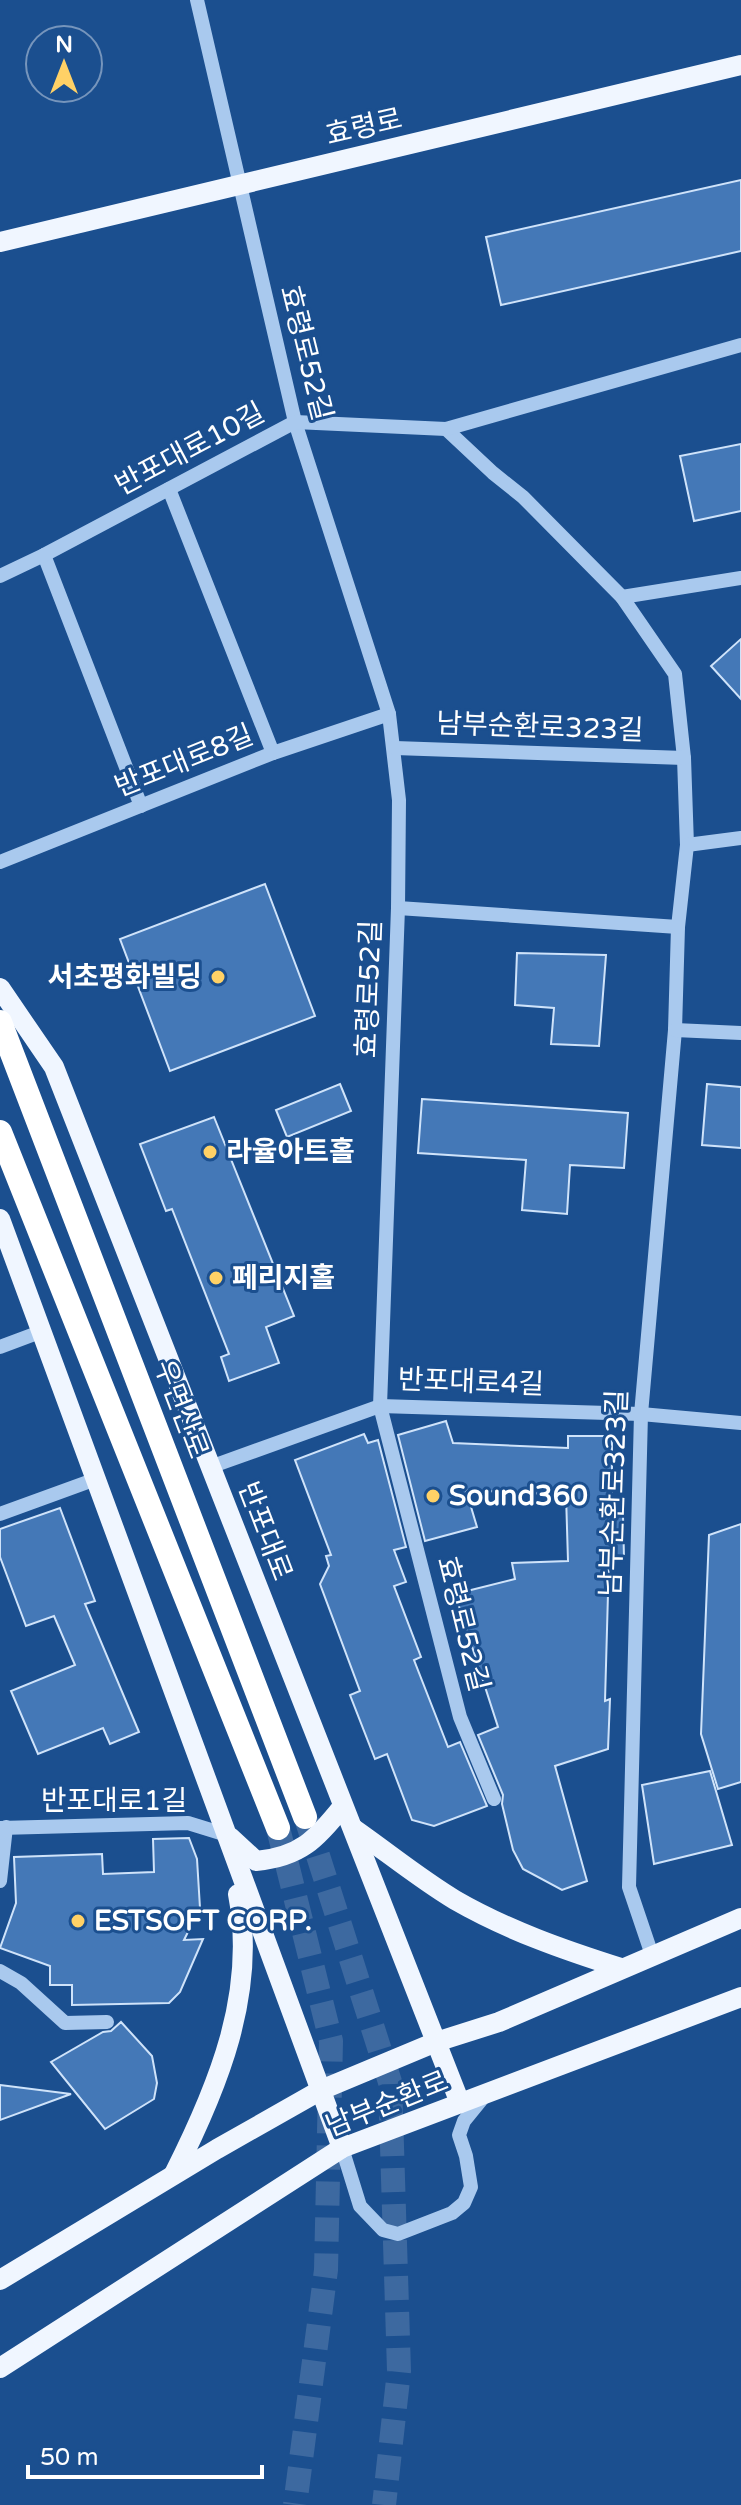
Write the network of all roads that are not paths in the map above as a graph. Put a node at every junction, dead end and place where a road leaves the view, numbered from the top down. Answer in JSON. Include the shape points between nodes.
{"nodes":[{"id":1,"x":197,"y":0,"type":"edge"},
{"id":2,"x":741,"y":65,"type":"edge"},
{"id":3,"x":240,"y":185,"type":"junction"},
{"id":4,"x":0,"y":242,"type":"edge"},
{"id":5,"x":741,"y":345,"type":"edge"},
{"id":6,"x":295,"y":422,"type":"junction"},
{"id":7,"x":446,"y":429,"type":"junction"},
{"id":8,"x":169,"y":489,"type":"junction"},
{"id":9,"x":44,"y":555,"type":"junction"},
{"id":10,"x":0,"y":576,"type":"edge"},
{"id":11,"x":741,"y":578,"type":"edge"},
{"id":12,"x":622,"y":597,"type":"junction"},
{"id":13,"x":389,"y":714,"type":"junction"},
{"id":14,"x":395,"y":748,"type":"junction"},
{"id":15,"x":273,"y":753,"type":"junction"},
{"id":16,"x":684,"y":758,"type":"junction"},
{"id":17,"x":141,"y":806,"type":"junction"},
{"id":18,"x":741,"y":838,"type":"edge"},
{"id":19,"x":687,"y":845,"type":"junction"},
{"id":20,"x":0,"y":862,"type":"edge"},
{"id":21,"x":398,"y":908,"type":"junction"},
{"id":22,"x":678,"y":927,"type":"junction"},
{"id":23,"x":0,"y":988,"type":"edge"},
{"id":24,"x":0,"y":1022,"type":"edge"},
{"id":25,"x":675,"y":1030,"type":"junction"},
{"id":26,"x":741,"y":1033,"type":"edge"},
{"id":27,"x":0,"y":1132,"type":"edge"},
{"id":28,"x":0,"y":1219,"type":"edge"},
{"id":29,"x":40,"y":1332,"type":"junction"},
{"id":30,"x":0,"y":1347,"type":"edge"},
{"id":31,"x":380,"y":1406,"type":"junction"},
{"id":32,"x":641,"y":1414,"type":"junction"},
{"id":33,"x":741,"y":1423,"type":"edge"},
{"id":34,"x":210,"y":1467,"type":"junction"},
{"id":35,"x":96,"y":1479,"type":"junction"},
{"id":36,"x":0,"y":1514,"type":"edge"},
{"id":37,"x":494,"y":1799,"type":"dead end"},
{"id":38,"x":343,"y":1806,"type":"junction"},
{"id":39,"x":305,"y":1817,"type":"tunnel mouth"},
{"id":40,"x":3,"y":1828,"type":"edge"},
{"id":41,"x":278,"y":1828,"type":"tunnel mouth"},
{"id":42,"x":353,"y":1828,"type":"junction"},
{"id":43,"x":227,"y":1835,"type":"junction"},
{"id":44,"x":0,"y":1881,"type":"edge"},
{"id":45,"x":741,"y":1918,"type":"edge"},
{"id":46,"x":652,"y":1955,"type":"junction"},
{"id":47,"x":621,"y":1968,"type":"junction"},
{"id":48,"x":0,"y":1971,"type":"edge"},
{"id":49,"x":741,"y":1997,"type":"edge"},
{"id":50,"x":107,"y":2022,"type":"dead end"},
{"id":51,"x":436,"y":2042,"type":"junction"},
{"id":52,"x":321,"y":2090,"type":"junction"},
{"id":53,"x":487,"y":2093,"type":"junction"},
{"id":54,"x":460,"y":2103,"type":"junction"},
{"id":55,"x":342,"y":2148,"type":"junction"},
{"id":56,"x":174,"y":2174,"type":"junction"},
{"id":57,"x":0,"y":2280,"type":"edge"},
{"id":58,"x":0,"y":2368,"type":"edge"}],
"edges":[{"from":1,"to":3,"type":"street","name":"효령로52길"},
{"from":2,"to":3,"type":"main road","name":"효령로"},
{"from":3,"to":4,"type":"main road","name":"효령로"},
{"from":3,"to":6,"type":"street","name":"효령로52길"},
{"from":5,"to":7,"type":"street","name":"반포대로10길"},
{"from":6,"to":7,"type":"street","name":"반포대로10길"},
{"from":6,"to":8,"type":"street","name":"반포대로10길"},
{"from":6,"to":13,"type":"street","name":"효령로52길"},
{"from":7,"to":12,"type":"street","name":"남부순환로323길"},
{"from":8,"to":9,"type":"street","name":"반포대로10길"},
{"from":8,"to":15,"type":"street"},
{"from":9,"to":10,"type":"street","name":"반포대로10길"},
{"from":9,"to":17,"type":"street"},
{"from":11,"to":12,"type":"street"},
{"from":12,"to":16,"type":"street","name":"남부순환로323길","via":[[675,674]]},
{"from":13,"to":14,"type":"street","name":"효령로52길"},
{"from":13,"to":15,"type":"street","name":"반포대로8길"},
{"from":14,"to":16,"type":"street","name":"남부순환로323길"},
{"from":14,"to":21,"type":"street","name":"효령로52길"},
{"from":15,"to":17,"type":"street","name":"반포대로8길"},
{"from":16,"to":19,"type":"street","name":"남부순환로323길"},
{"from":17,"to":20,"type":"street","name":"반포대로8길"},
{"from":18,"to":19,"type":"street"},
{"from":19,"to":22,"type":"street","name":"남부순환로323길"},
{"from":21,"to":22,"type":"street"},
{"from":21,"to":31,"type":"street","name":"효령로52길"},
{"from":22,"to":25,"type":"street","name":"남부순환로323길"},
{"from":23,"to":34,"type":"main road","name":"반포대로","via":[[54,1067]]},
{"from":24,"to":39,"type":"highway","name":"우면산로"},
{"from":25,"to":26,"type":"street"},
{"from":25,"to":32,"type":"street","name":"남부순환로323길"},
{"from":27,"to":41,"type":"highway"},
{"from":28,"to":29,"type":"main road"},
{"from":29,"to":30,"type":"street"},
{"from":29,"to":35,"type":"main road"},
{"from":31,"to":32,"type":"street","name":"반포대로4길"},
{"from":31,"to":34,"type":"street","name":"반포대로4길"},
{"from":31,"to":37,"type":"street","name":"효령로52길","via":[[460,1717]]},
{"from":32,"to":33,"type":"street","name":"반포대로4길"},
{"from":32,"to":46,"type":"street","name":"남부순환로323길","via":[[629,1887]]},
{"from":34,"to":38,"type":"main road","name":"반포대로"},
{"from":35,"to":36,"type":"street"},
{"from":35,"to":43,"type":"main road"},
{"from":38,"to":42,"type":"main road","name":"반포대로"},
{"from":38,"to":43,"type":"main road","via":[[310,1844],[278,1857],[256,1861]]},
{"from":40,"to":43,"type":"street","name":"반포대로1길","via":[[188,1823]]},
{"from":40,"to":44,"type":"street"},
{"from":42,"to":47,"type":"main road","via":[[454,1899],[514,1930]]},
{"from":42,"to":51,"type":"main road","name":"반포대로"},
{"from":43,"to":52,"type":"main road"},
{"from":43,"to":56,"type":"main road","via":[[244,1926],[241,1989],[228,2051],[205,2114]]},
{"from":45,"to":46,"type":"main road","name":"남부순환로"},
{"from":46,"to":47,"type":"main road","name":"남부순환로"},
{"from":47,"to":51,"type":"main road","name":"남부순환로","via":[[499,2022]]},
{"from":48,"to":50,"type":"street","via":[[65,2023]]},
{"from":49,"to":53,"type":"main road","name":"남부순환로"},
{"from":51,"to":52,"type":"main road","name":"남부순환로"},
{"from":51,"to":54,"type":"main road","name":"반포대로"},
{"from":52,"to":55,"type":"main road"},
{"from":52,"to":56,"type":"main road","name":"남부순환로"},
{"from":53,"to":54,"type":"main road","name":"남부순환로"},
{"from":53,"to":55,"type":"street","via":[[459,2135],[471,2187],[464,2203],[398,2234],[383,2230],[360,2206]]},
{"from":54,"to":55,"type":"main road","name":"남부순환로"},
{"from":55,"to":58,"type":"main road","name":"남부순환로"},
{"from":56,"to":57,"type":"main road","name":"남부순환로"}]}
